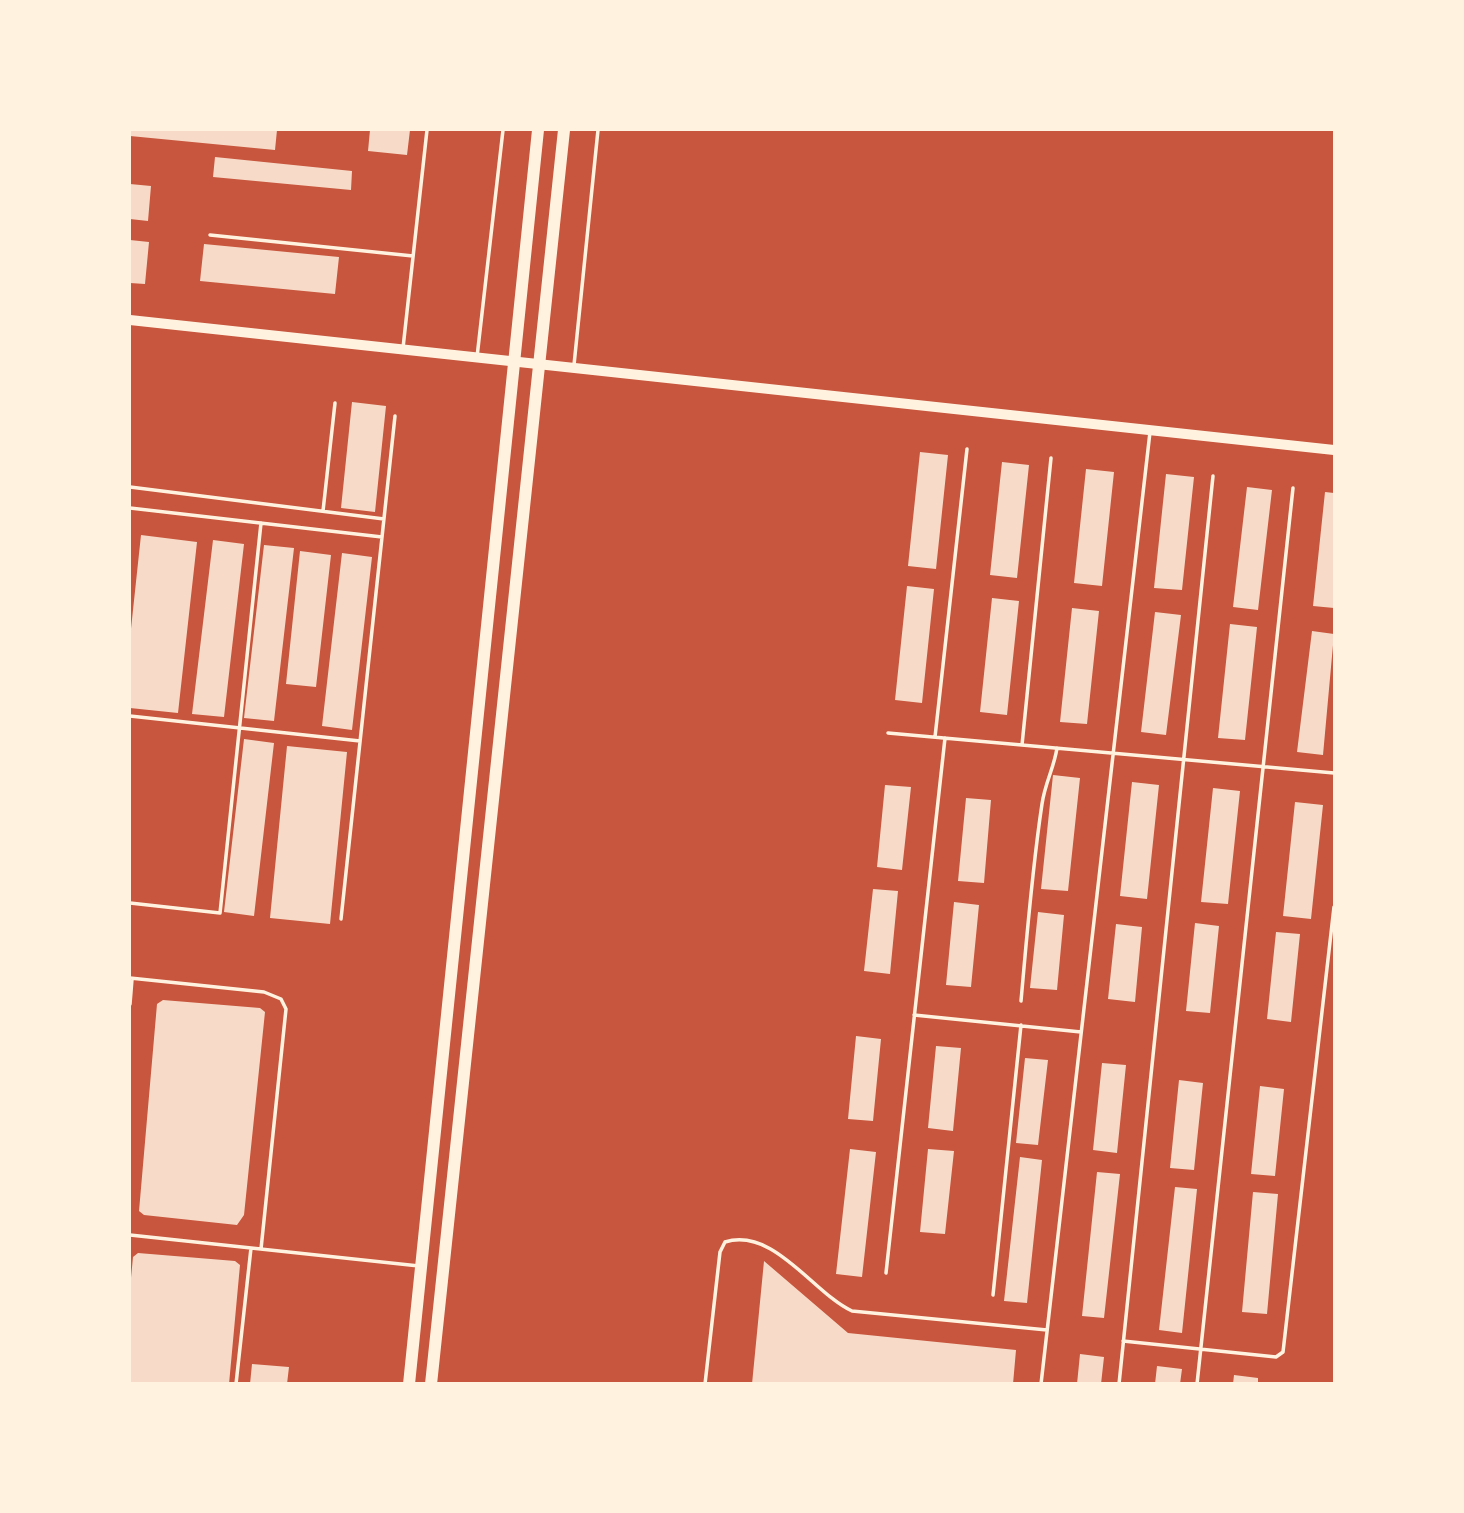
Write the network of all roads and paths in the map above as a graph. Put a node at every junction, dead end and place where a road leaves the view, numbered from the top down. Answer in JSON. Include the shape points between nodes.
{"nodes":[{"id":1,"x":427,"y":130,"type":"edge"},
{"id":2,"x":503,"y":130,"type":"edge"},
{"id":3,"x":538,"y":130,"type":"edge"},
{"id":4,"x":564,"y":130,"type":"edge"},
{"id":5,"x":598,"y":130,"type":"edge"},
{"id":6,"x":210,"y":235,"type":"dead end"},
{"id":7,"x":413,"y":256,"type":"junction"},
{"id":8,"x":130,"y":320,"type":"edge"},
{"id":9,"x":402,"y":350,"type":"junction"},
{"id":10,"x":477,"y":358,"type":"junction"},
{"id":11,"x":514,"y":362,"type":"junction"},
{"id":12,"x":542,"y":364,"type":"junction"},
{"id":13,"x":574,"y":368,"type":"junction"},
{"id":14,"x":335,"y":403,"type":"dead end"},
{"id":15,"x":395,"y":416,"type":"dead end"},
{"id":16,"x":1150,"y":430,"type":"junction"},
{"id":17,"x":967,"y":449,"type":"dead end"},
{"id":18,"x":1335,"y":450,"type":"edge"},
{"id":19,"x":1051,"y":458,"type":"dead end"},
{"id":20,"x":1213,"y":476,"type":"dead end"},
{"id":21,"x":130,"y":488,"type":"edge"},
{"id":22,"x":1293,"y":488,"type":"dead end"},
{"id":23,"x":130,"y":508,"type":"edge"},
{"id":24,"x":323,"y":511,"type":"junction"},
{"id":25,"x":384,"y":519,"type":"junction"},
{"id":26,"x":261,"y":523,"type":"junction"},
{"id":27,"x":382,"y":537,"type":"junction"},
{"id":28,"x":130,"y":716,"type":"edge"},
{"id":29,"x":239,"y":728,"type":"junction"},
{"id":30,"x":888,"y":733,"type":"dead end"},
{"id":31,"x":935,"y":737,"type":"junction"},
{"id":32,"x":945,"y":738,"type":"junction"},
{"id":33,"x":360,"y":741,"type":"junction"},
{"id":34,"x":1022,"y":745,"type":"junction"},
{"id":35,"x":1056,"y":748,"type":"junction"},
{"id":36,"x":1113,"y":753,"type":"junction"},
{"id":37,"x":1184,"y":759,"type":"junction"},
{"id":38,"x":1263,"y":766,"type":"junction"},
{"id":39,"x":1335,"y":773,"type":"edge"},
{"id":40,"x":130,"y":903,"type":"edge"},
{"id":41,"x":1335,"y":907,"type":"edge"},
{"id":42,"x":341,"y":919,"type":"dead end"},
{"id":43,"x":131,"y":978,"type":"edge"},
{"id":44,"x":1021,"y":1002,"type":"dead end"},
{"id":45,"x":130,"y":1004,"type":"edge"},
{"id":46,"x":914,"y":1015,"type":"junction"},
{"id":47,"x":1021,"y":1025,"type":"junction"},
{"id":48,"x":1081,"y":1032,"type":"junction"},
{"id":49,"x":130,"y":1235,"type":"edge"},
{"id":50,"x":251,"y":1248,"type":"junction"},
{"id":51,"x":261,"y":1249,"type":"junction"},
{"id":52,"x":421,"y":1266,"type":"junction"},
{"id":53,"x":886,"y":1273,"type":"dead end"},
{"id":54,"x":993,"y":1294,"type":"dead end"},
{"id":55,"x":1047,"y":1330,"type":"junction"},
{"id":56,"x":1123,"y":1341,"type":"junction"},
{"id":57,"x":1201,"y":1349,"type":"junction"},
{"id":58,"x":236,"y":1384,"type":"edge"},
{"id":59,"x":409,"y":1384,"type":"edge"},
{"id":60,"x":431,"y":1384,"type":"edge"},
{"id":61,"x":705,"y":1384,"type":"edge"},
{"id":62,"x":1041,"y":1384,"type":"edge"},
{"id":63,"x":1119,"y":1384,"type":"edge"},
{"id":64,"x":1198,"y":1384,"type":"edge"}],
"edges":[{"from":1,"to":7,"type":"lane"},
{"from":2,"to":10,"type":"lane"},
{"from":3,"to":11,"type":"main road"},
{"from":4,"to":12,"type":"main road"},
{"from":5,"to":13,"type":"lane"},
{"from":6,"to":7,"type":"lane"},
{"from":7,"to":9,"type":"lane"},
{"from":8,"to":9,"type":"street"},
{"from":9,"to":10,"type":"street"},
{"from":10,"to":11,"type":"street"},
{"from":11,"to":12,"type":"street"},
{"from":11,"to":52,"type":"main road"},
{"from":12,"to":13,"type":"street"},
{"from":12,"to":60,"type":"main road"},
{"from":13,"to":16,"type":"street"},
{"from":14,"to":24,"type":"lane"},
{"from":15,"to":25,"type":"lane"},
{"from":16,"to":18,"type":"street"},
{"from":16,"to":36,"type":"lane"},
{"from":17,"to":31,"type":"lane"},
{"from":19,"to":34,"type":"lane"},
{"from":20,"to":37,"type":"lane"},
{"from":21,"to":24,"type":"lane"},
{"from":22,"to":38,"type":"lane"},
{"from":23,"to":26,"type":"lane"},
{"from":24,"to":25,"type":"lane"},
{"from":25,"to":27,"type":"lane"},
{"from":26,"to":27,"type":"lane"},
{"from":26,"to":29,"type":"lane"},
{"from":27,"to":33,"type":"lane"},
{"from":28,"to":29,"type":"lane"},
{"from":29,"to":33,"type":"lane"},
{"from":29,"to":40,"type":"lane","via":[[220,913]]},
{"from":30,"to":31,"type":"lane"},
{"from":31,"to":32,"type":"lane"},
{"from":32,"to":34,"type":"lane"},
{"from":32,"to":46,"type":"lane"},
{"from":33,"to":42,"type":"lane"},
{"from":34,"to":35,"type":"lane"},
{"from":35,"to":36,"type":"lane"},
{"from":35,"to":44,"type":"lane","via":[[1054,769],[1045,782],[1034,857]]},
{"from":36,"to":37,"type":"lane"},
{"from":36,"to":48,"type":"lane"},
{"from":37,"to":38,"type":"lane"},
{"from":37,"to":56,"type":"lane"},
{"from":38,"to":39,"type":"lane"},
{"from":38,"to":57,"type":"lane"},
{"from":41,"to":57,"type":"lane","via":[[1283,1352],[1276,1357]]},
{"from":43,"to":45,"type":"lane"},
{"from":43,"to":51,"type":"lane","via":[[264,992],[281,999],[286,1009]]},
{"from":46,"to":47,"type":"lane"},
{"from":46,"to":53,"type":"lane"},
{"from":47,"to":48,"type":"lane"},
{"from":47,"to":54,"type":"lane"},
{"from":48,"to":55,"type":"lane"},
{"from":49,"to":50,"type":"lane"},
{"from":50,"to":51,"type":"lane"},
{"from":50,"to":58,"type":"lane"},
{"from":51,"to":52,"type":"lane"},
{"from":52,"to":59,"type":"main road"},
{"from":55,"to":61,"type":"lane","via":[[852,1311],[792,1262],[737,1238],[725,1242],[720,1252]]},
{"from":55,"to":62,"type":"lane"},
{"from":56,"to":57,"type":"lane"},
{"from":56,"to":63,"type":"lane"},
{"from":57,"to":64,"type":"lane"}]}
